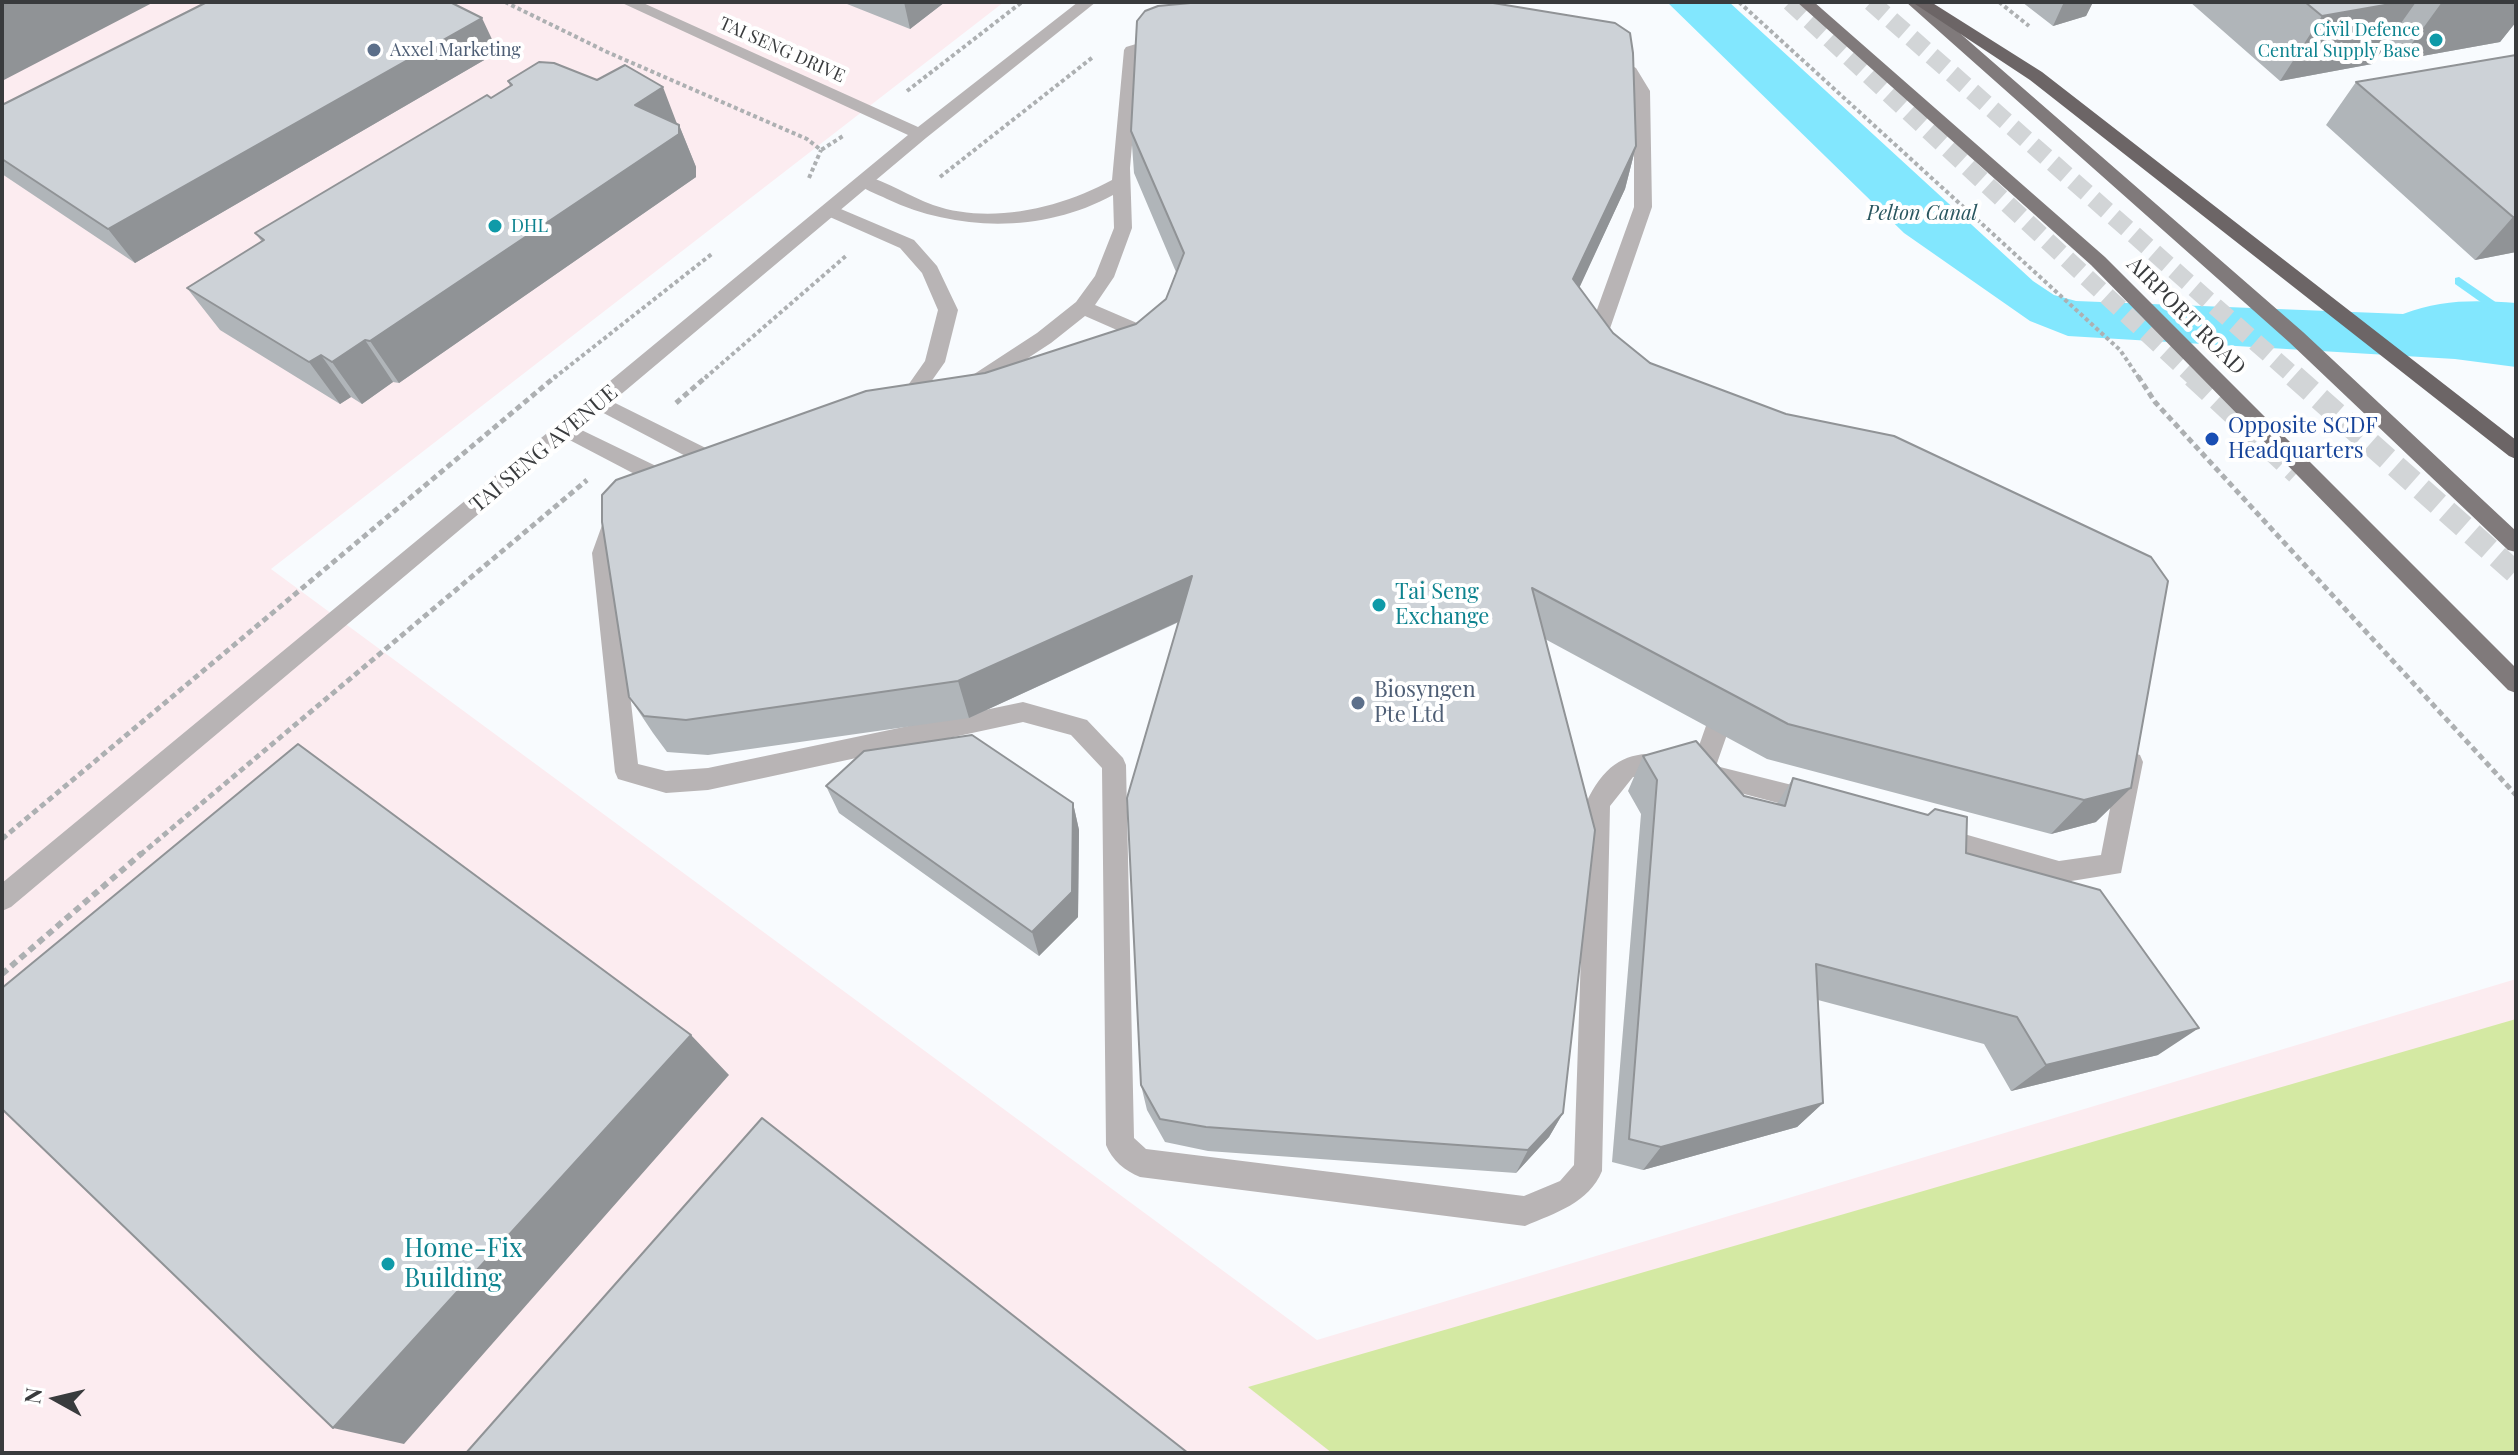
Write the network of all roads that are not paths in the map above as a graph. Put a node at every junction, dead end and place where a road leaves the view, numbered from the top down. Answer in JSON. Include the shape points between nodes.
{"nodes":[{"id":1,"x":628,"y":2,"type":"edge"},
{"id":2,"x":1088,"y":2,"type":"edge"},
{"id":3,"x":1805,"y":2,"type":"edge"},
{"id":4,"x":1914,"y":2,"type":"edge"},
{"id":5,"x":1920,"y":2,"type":"edge"},
{"id":6,"x":1189,"y":38,"type":"edge"},
{"id":7,"x":1581,"y":53,"type":"edge"},
{"id":8,"x":920,"y":134,"type":"junction"},
{"id":9,"x":1126,"y":174,"type":"junction"},
{"id":10,"x":864,"y":181,"type":"junction"},
{"id":11,"x":829,"y":210,"type":"junction"},
{"id":12,"x":1083,"y":307,"type":"junction"},
{"id":13,"x":1180,"y":349,"type":"edge"},
{"id":14,"x":1579,"y":366,"type":"edge"},
{"id":15,"x":952,"y":396,"type":"edge"},
{"id":16,"x":599,"y":402,"type":"junction"},
{"id":17,"x":924,"y":406,"type":"edge"},
{"id":18,"x":567,"y":430,"type":"junction"},
{"id":19,"x":2516,"y":451,"type":"edge"},
{"id":20,"x":693,"y":484,"type":"junction"},
{"id":21,"x":657,"y":497,"type":"edge"},
{"id":22,"x":633,"y":505,"type":"edge"},
{"id":23,"x":2516,"y":544,"type":"edge"},
{"id":24,"x":1734,"y":683,"type":"edge"},
{"id":25,"x":2516,"y":683,"type":"edge"},
{"id":26,"x":2134,"y":745,"type":"edge"},
{"id":27,"x":1702,"y":772,"type":"junction"},
{"id":28,"x":1831,"y":807,"type":"edge"},
{"id":29,"x":1115,"y":822,"type":"junction"},
{"id":30,"x":1146,"y":826,"type":"edge"},
{"id":31,"x":1907,"y":829,"type":"edge"},
{"id":32,"x":1565,"y":874,"type":"edge"},
{"id":33,"x":1596,"y":878,"type":"junction"},
{"id":34,"x":2,"y":899,"type":"edge"}],
"edges":[{"from":1,"to":8,"type":"street","name":"TAI SENG DRIVE"},
{"from":2,"to":8,"type":"street","name":"TAI SENG AVENUE"},
{"from":3,"to":25,"type":"main road","name":"AIRPORT ROAD","via":[[2098,261]]},
{"from":4,"to":23,"type":"main road","via":[[2296,337]]},
{"from":5,"to":19,"type":"highway","via":[[2036,76]]},
{"from":6,"to":9,"type":"street","via":[[1132,50]]},
{"from":7,"to":14,"type":"street","via":[[1612,58],[1642,91],[1635,195],[1643,207],[1596,340],[1597,355],[1607,369]]},
{"from":8,"to":10,"type":"street","name":"TAI SENG AVENUE"},
{"from":9,"to":10,"type":"street","via":[[1076,205],[997,217],[943,214]]},
{"from":9,"to":12,"type":"street","via":[[1123,228],[1104,277]]},
{"from":10,"to":11,"type":"street","name":"TAI SENG AVENUE"},
{"from":11,"to":16,"type":"street","name":"TAI SENG AVENUE"},
{"from":11,"to":17,"type":"street","via":[[907,244],[930,270],[948,310],[935,362],[888,419]]},
{"from":12,"to":13,"type":"street"},
{"from":12,"to":15,"type":"street"},
{"from":16,"to":18,"type":"street","name":"TAI SENG AVENUE"},
{"from":16,"to":20,"type":"street","via":[[739,468]]},
{"from":18,"to":20,"type":"street"},
{"from":18,"to":34,"type":"street","name":"TAI SENG AVENUE"},
{"from":20,"to":21,"type":"street"},
{"from":22,"to":29,"type":"street","via":[[613,523],[603,553],[627,772],[666,782],[708,779],[1021,705],[1079,727],[1114,765]]},
{"from":24,"to":27,"type":"street"},
{"from":26,"to":31,"type":"street","via":[[2112,865],[2059,872]]},
{"from":27,"to":28,"type":"street"},
{"from":27,"to":33,"type":"street","via":[[1669,764],[1626,767],[1598,803]]},
{"from":29,"to":30,"type":"street"},
{"from":29,"to":33,"type":"street","via":[[1120,1145],[1140,1163],[1525,1211],[1570,1191],[1588,1171]]},
{"from":32,"to":33,"type":"street"}]}
